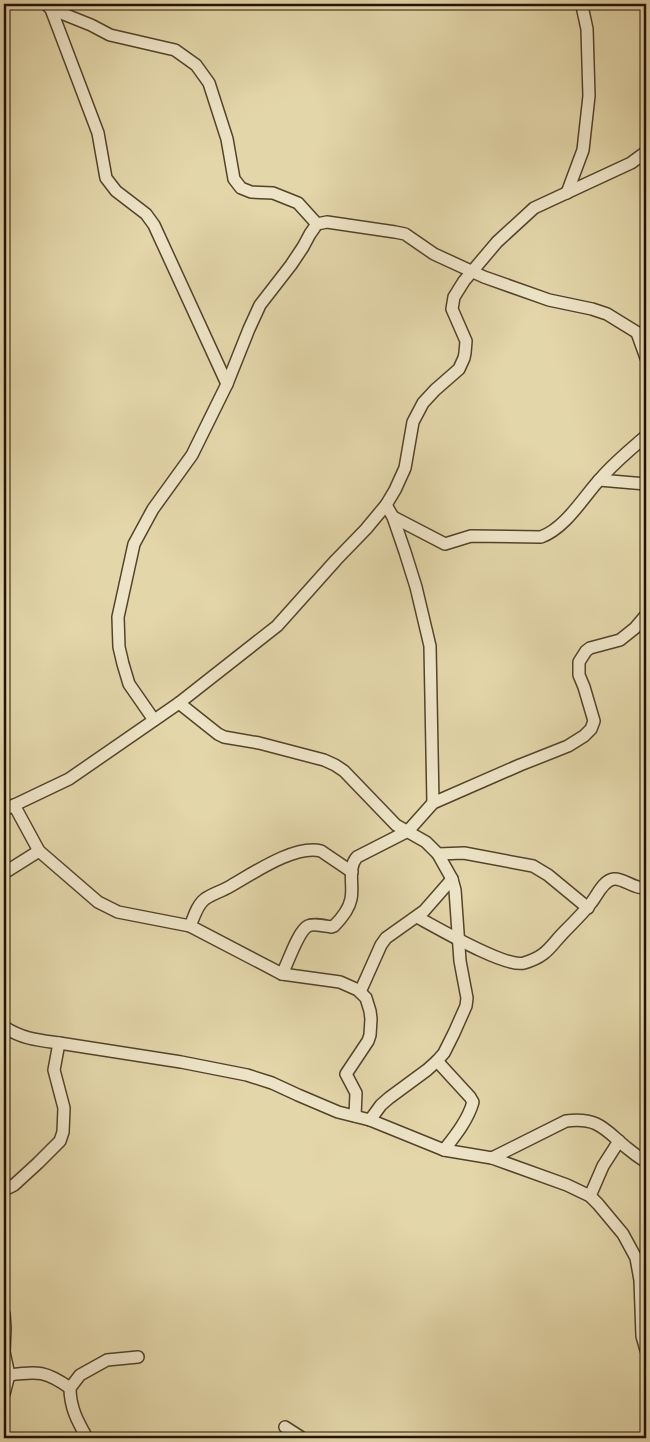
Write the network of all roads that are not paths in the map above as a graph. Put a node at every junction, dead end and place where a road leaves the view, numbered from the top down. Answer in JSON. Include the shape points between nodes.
{"nodes":[{"id":1,"x":580,"y":4,"type":"edge"},
{"id":2,"x":49,"y":6,"type":"edge"},
{"id":3,"x":646,"y":152,"type":"edge"},
{"id":4,"x":567,"y":193,"type":"junction"},
{"id":5,"x":318,"y":224,"type":"junction"},
{"id":6,"x":473,"y":271,"type":"junction"},
{"id":7,"x":642,"y":336,"type":"edge"},
{"id":8,"x":646,"y":358,"type":"edge"},
{"id":9,"x":227,"y":384,"type":"junction"},
{"id":10,"x":646,"y":436,"type":"edge"},
{"id":11,"x":599,"y":480,"type":"junction"},
{"id":12,"x":646,"y":484,"type":"edge"},
{"id":13,"x":386,"y":505,"type":"junction"},
{"id":14,"x":393,"y":517,"type":"junction"},
{"id":15,"x":646,"y":615,"type":"edge"},
{"id":16,"x":179,"y":703,"type":"junction"},
{"id":17,"x":154,"y":720,"type":"junction"},
{"id":18,"x":433,"y":803,"type":"junction"},
{"id":19,"x":9,"y":808,"type":"edge"},
{"id":20,"x":408,"y":831,"type":"junction"},
{"id":21,"x":39,"y":851,"type":"junction"},
{"id":22,"x":438,"y":854,"type":"junction"},
{"id":23,"x":352,"y":872,"type":"junction"},
{"id":24,"x":4,"y":873,"type":"edge"},
{"id":25,"x":452,"y":879,"type":"junction"},
{"id":26,"x":646,"y":888,"type":"edge"},
{"id":27,"x":588,"y":908,"type":"junction"},
{"id":28,"x":417,"y":917,"type":"junction"},
{"id":29,"x":190,"y":926,"type":"junction"},
{"id":30,"x":458,"y":939,"type":"junction"},
{"id":31,"x":282,"y":974,"type":"junction"},
{"id":32,"x":360,"y":992,"type":"junction"},
{"id":33,"x":4,"y":1027,"type":"edge"},
{"id":34,"x":59,"y":1043,"type":"junction"},
{"id":35,"x":437,"y":1061,"type":"junction"},
{"id":36,"x":355,"y":1116,"type":"junction"},
{"id":37,"x":370,"y":1120,"type":"junction"},
{"id":38,"x":619,"y":1141,"type":"junction"},
{"id":39,"x":444,"y":1150,"type":"junction"},
{"id":40,"x":492,"y":1158,"type":"junction"},
{"id":41,"x":646,"y":1162,"type":"edge"},
{"id":42,"x":4,"y":1190,"type":"edge"},
{"id":43,"x":590,"y":1196,"type":"junction"},
{"id":44,"x":4,"y":1314,"type":"edge"},
{"id":45,"x":646,"y":1350,"type":"edge"},
{"id":46,"x":138,"y":1357,"type":"dead end"},
{"id":47,"x":9,"y":1375,"type":"junction"},
{"id":48,"x":70,"y":1388,"type":"junction"},
{"id":49,"x":4,"y":1394,"type":"edge"},
{"id":50,"x":284,"y":1427,"type":"dead end"},
{"id":51,"x":87,"y":1438,"type":"edge"},
{"id":52,"x":302,"y":1438,"type":"edge"}],
"edges":[{"from":1,"to":4,"type":"street","via":[[587,29],[589,96],[583,150]]},
{"from":2,"to":5,"type":"street","via":[[110,35],[175,50],[196,65],[209,83],[228,138],[234,179],[241,188],[251,192],[273,193],[298,203]]},
{"from":2,"to":9,"type":"street","via":[[98,132],[106,178],[154,225]]},
{"from":3,"to":4,"type":"street","via":[[631,163]]},
{"from":4,"to":6,"type":"street","via":[[534,208],[497,242]]},
{"from":5,"to":6,"type":"street","via":[[327,222],[405,234],[434,254]]},
{"from":5,"to":9,"type":"street","via":[[260,305]]},
{"from":6,"to":7,"type":"street","via":[[549,300],[607,314]]},
{"from":6,"to":13,"type":"street","via":[[454,297],[452,309],[466,341],[466,353],[459,369],[434,390],[413,422],[404,468]]},
{"from":7,"to":8,"type":"street"},
{"from":9,"to":17,"type":"street","via":[[192,455],[134,544],[122,597],[118,617],[123,664],[130,684]]},
{"from":10,"to":11,"type":"street"},
{"from":11,"to":12,"type":"street"},
{"from":11,"to":14,"type":"street","via":[[564,521],[541,537],[471,536],[445,544]]},
{"from":13,"to":14,"type":"street"},
{"from":13,"to":16,"type":"street","via":[[277,626]]},
{"from":14,"to":18,"type":"street","via":[[416,587],[430,646]]},
{"from":15,"to":18,"type":"street","via":[[620,640],[590,648],[579,662],[579,675],[594,721],[584,736],[568,746]]},
{"from":16,"to":17,"type":"street"},
{"from":16,"to":20,"type":"street","via":[[224,737],[259,743],[334,765],[344,771],[396,825]]},
{"from":17,"to":19,"type":"street","via":[[69,779]]},
{"from":18,"to":20,"type":"street"},
{"from":19,"to":21,"type":"street"},
{"from":20,"to":22,"type":"street"},
{"from":20,"to":23,"type":"street","via":[[361,854],[354,860]]},
{"from":21,"to":24,"type":"street"},
{"from":21,"to":29,"type":"street","via":[[98,902],[118,912]]},
{"from":22,"to":25,"type":"street"},
{"from":22,"to":27,"type":"street","via":[[464,853],[533,866]]},
{"from":23,"to":29,"type":"street","via":[[322,850],[301,851],[270,863],[206,898],[199,905]]},
{"from":23,"to":31,"type":"street","via":[[351,900],[342,916],[331,927],[311,925],[301,932]]},
{"from":25,"to":28,"type":"street"},
{"from":25,"to":30,"type":"street"},
{"from":26,"to":27,"type":"street","via":[[637,888],[619,879],[611,880],[605,883]]},
{"from":27,"to":30,"type":"street","via":[[547,952],[523,963],[504,960]]},
{"from":28,"to":30,"type":"street"},
{"from":28,"to":32,"type":"street","via":[[386,938]]},
{"from":29,"to":31,"type":"street"},
{"from":30,"to":35,"type":"street","via":[[466,1006]]},
{"from":31,"to":32,"type":"street","via":[[340,982]]},
{"from":32,"to":36,"type":"street","via":[[366,998],[371,1018],[368,1041],[346,1074],[356,1093]]},
{"from":33,"to":34,"type":"street","via":[[16,1035]]},
{"from":34,"to":36,"type":"street","via":[[247,1075]]},
{"from":34,"to":42,"type":"street","via":[[54,1070],[64,1108],[60,1141],[14,1185]]},
{"from":35,"to":37,"type":"street","via":[[381,1105]]},
{"from":35,"to":39,"type":"street","via":[[473,1102],[471,1111]]},
{"from":36,"to":37,"type":"street"},
{"from":37,"to":39,"type":"street"},
{"from":38,"to":40,"type":"street","via":[[597,1124],[566,1121]]},
{"from":38,"to":41,"type":"street"},
{"from":38,"to":43,"type":"street"},
{"from":39,"to":40,"type":"street"},
{"from":40,"to":43,"type":"street"},
{"from":43,"to":45,"type":"street","via":[[623,1234],[636,1258]]},
{"from":44,"to":47,"type":"street","via":[[4,1352]]},
{"from":46,"to":48,"type":"street","via":[[107,1360],[80,1375]]},
{"from":47,"to":48,"type":"street","via":[[27,1372],[46,1374]]},
{"from":47,"to":49,"type":"street"},
{"from":48,"to":51,"type":"street","via":[[73,1412]]},
{"from":50,"to":52,"type":"street"}]}
